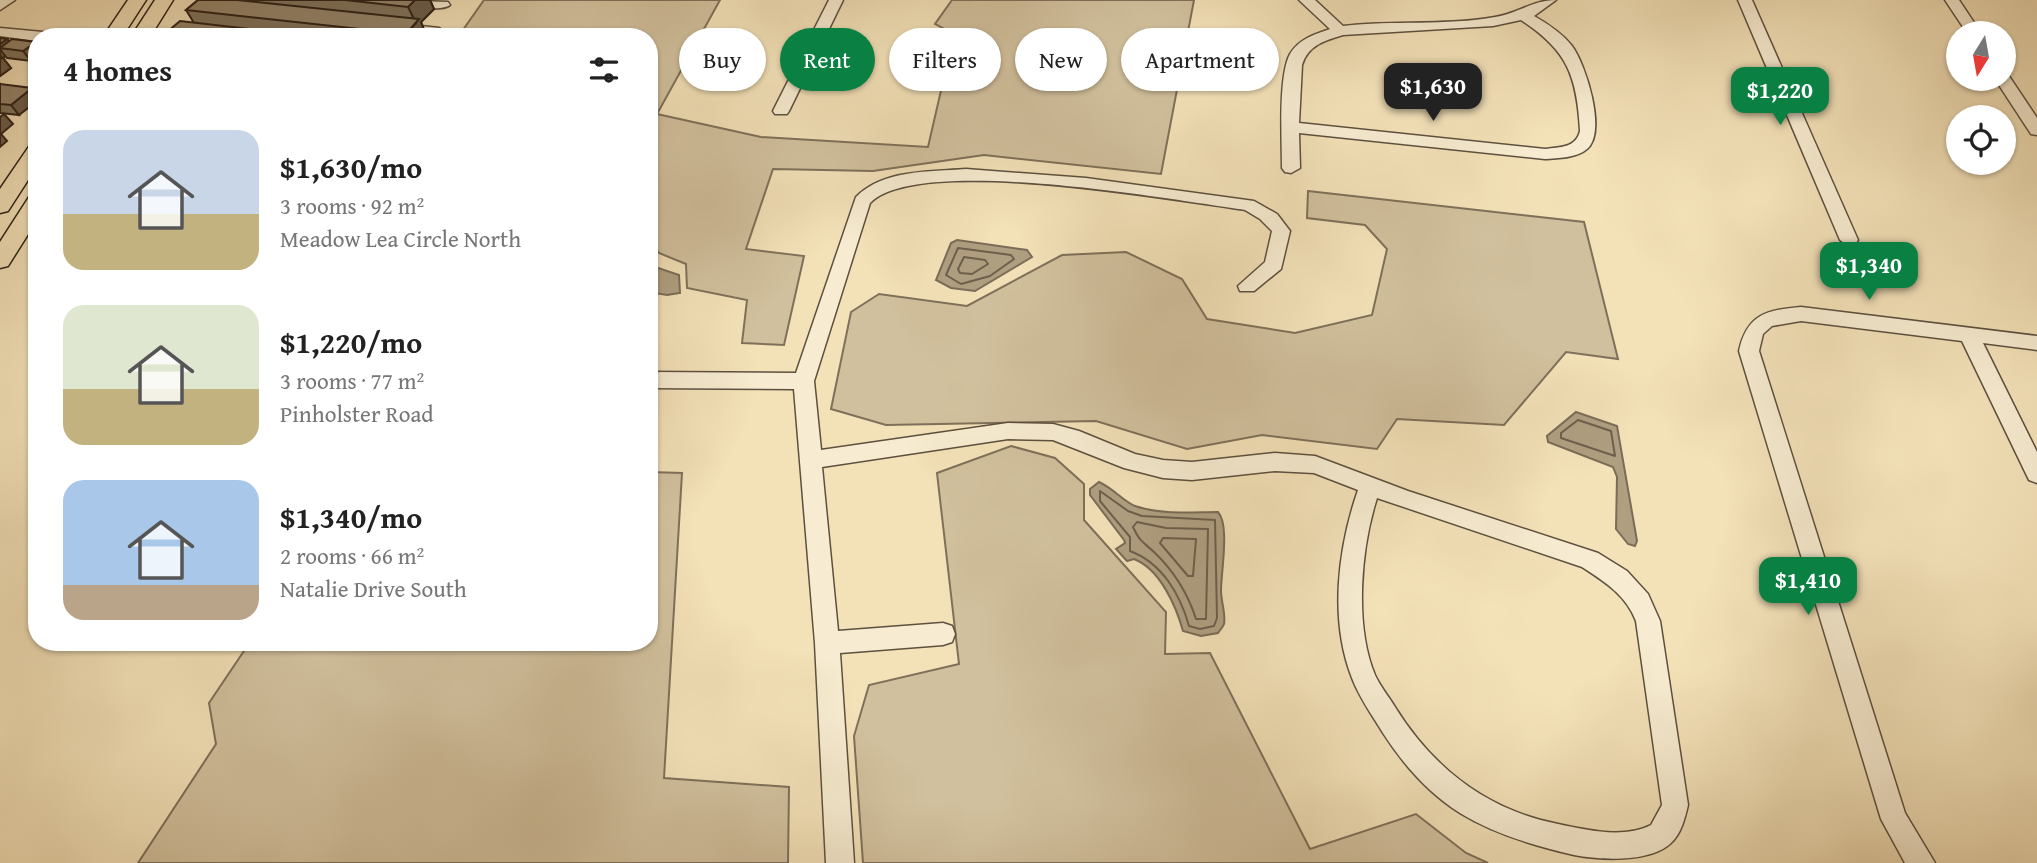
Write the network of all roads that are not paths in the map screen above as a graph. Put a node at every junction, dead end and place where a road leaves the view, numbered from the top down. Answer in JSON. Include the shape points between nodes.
{"nodes":[{"id":1,"x":8,"y":0,"type":"edge"},
{"id":2,"x":136,"y":0,"type":"edge"},
{"id":3,"x":164,"y":0,"type":"edge"},
{"id":4,"x":394,"y":0,"type":"edge"},
{"id":5,"x":836,"y":0,"type":"edge"},
{"id":6,"x":1306,"y":0,"type":"edge"},
{"id":7,"x":1549,"y":0,"type":"edge"},
{"id":8,"x":1745,"y":0,"type":"edge"},
{"id":9,"x":1952,"y":0,"type":"edge"},
{"id":10,"x":444,"y":2,"type":"edge"},
{"id":11,"x":0,"y":6,"type":"edge"},
{"id":12,"x":1523,"y":15,"type":"junction"},
{"id":13,"x":1966,"y":21,"type":"edge"},
{"id":14,"x":373,"y":25,"type":"edge"},
{"id":15,"x":1336,"y":27,"type":"junction"},
{"id":16,"x":118,"y":28,"type":"edge"},
{"id":17,"x":146,"y":28,"type":"edge"},
{"id":18,"x":395,"y":28,"type":"edge"},
{"id":19,"x":439,"y":28,"type":"edge"},
{"id":20,"x":0,"y":32,"type":"edge"},
{"id":21,"x":28,"y":35,"type":"edge"},
{"id":22,"x":2011,"y":91,"type":"edge"},
{"id":23,"x":781,"y":111,"type":"dead end"},
{"id":24,"x":1292,"y":127,"type":"junction"},
{"id":25,"x":2037,"y":130,"type":"edge"},
{"id":26,"x":28,"y":160,"type":"edge"},
{"id":27,"x":1290,"y":168,"type":"dead end"},
{"id":28,"x":7,"y":185,"type":"edge"},
{"id":29,"x":0,"y":206,"type":"edge"},
{"id":30,"x":28,"y":216,"type":"edge"},
{"id":31,"x":1849,"y":240,"type":"dead end"},
{"id":32,"x":0,"y":260,"type":"edge"},
{"id":33,"x":1247,"y":286,"type":"dead end"},
{"id":34,"x":1969,"y":335,"type":"junction"},
{"id":35,"x":2037,"y":343,"type":"edge"},
{"id":36,"x":658,"y":380,"type":"edge"},
{"id":37,"x":804,"y":381,"type":"junction"},
{"id":38,"x":810,"y":460,"type":"junction"},
{"id":39,"x":2037,"y":474,"type":"edge"},
{"id":40,"x":1370,"y":486,"type":"junction"},
{"id":41,"x":943,"y":634,"type":"dead end"},
{"id":42,"x":827,"y":643,"type":"junction"},
{"id":43,"x":1919,"y":861,"type":"edge"},
{"id":44,"x":840,"y":863,"type":"edge"}],
"edges":[{"from":1,"to":11,"type":"street"},
{"from":2,"to":16,"type":"main road"},
{"from":3,"to":17,"type":"main road"},
{"from":4,"to":10,"type":"street"},
{"from":5,"to":23,"type":"street"},
{"from":6,"to":15,"type":"street"},
{"from":7,"to":12,"type":"street"},
{"from":8,"to":31,"type":"street"},
{"from":9,"to":13,"type":"street"},
{"from":10,"to":19,"type":"street"},
{"from":12,"to":15,"type":"street","via":[[1488,20],[1372,21]]},
{"from":12,"to":24,"type":"street","via":[[1560,42],[1575,63],[1591,128],[1579,147],[1545,154]]},
{"from":14,"to":18,"type":"street"},
{"from":15,"to":24,"type":"street","via":[[1303,44],[1297,55]]},
{"from":20,"to":21,"type":"street"},
{"from":22,"to":25,"type":"street"},
{"from":24,"to":27,"type":"street"},
{"from":26,"to":28,"type":"main road"},
{"from":28,"to":29,"type":"main road"},
{"from":30,"to":32,"type":"main road"},
{"from":33,"to":37,"type":"street","via":[[1275,265],[1281,231],[1275,220],[1248,205],[1086,183],[966,174],[897,181],[872,191],[862,201]]},
{"from":34,"to":35,"type":"street"},
{"from":34,"to":39,"type":"street"},
{"from":34,"to":43,"type":"street","via":[[1778,315],[1761,323],[1751,335],[1749,351],[1894,819]]},
{"from":36,"to":37,"type":"street"},
{"from":37,"to":38,"type":"street"},
{"from":38,"to":40,"type":"street","via":[[1032,430],[1072,437],[1132,462],[1163,469],[1192,471],[1295,462]]},
{"from":38,"to":42,"type":"street"},
{"from":40,"to":40,"type":"street","via":[[1590,560],[1619,578],[1640,601],[1648,621],[1675,805],[1670,822],[1658,837],[1633,848],[1600,849],[1540,835],[1455,795],[1403,745],[1364,677],[1354,644],[1353,544]]},
{"from":41,"to":42,"type":"street"},
{"from":42,"to":44,"type":"street"}]}
